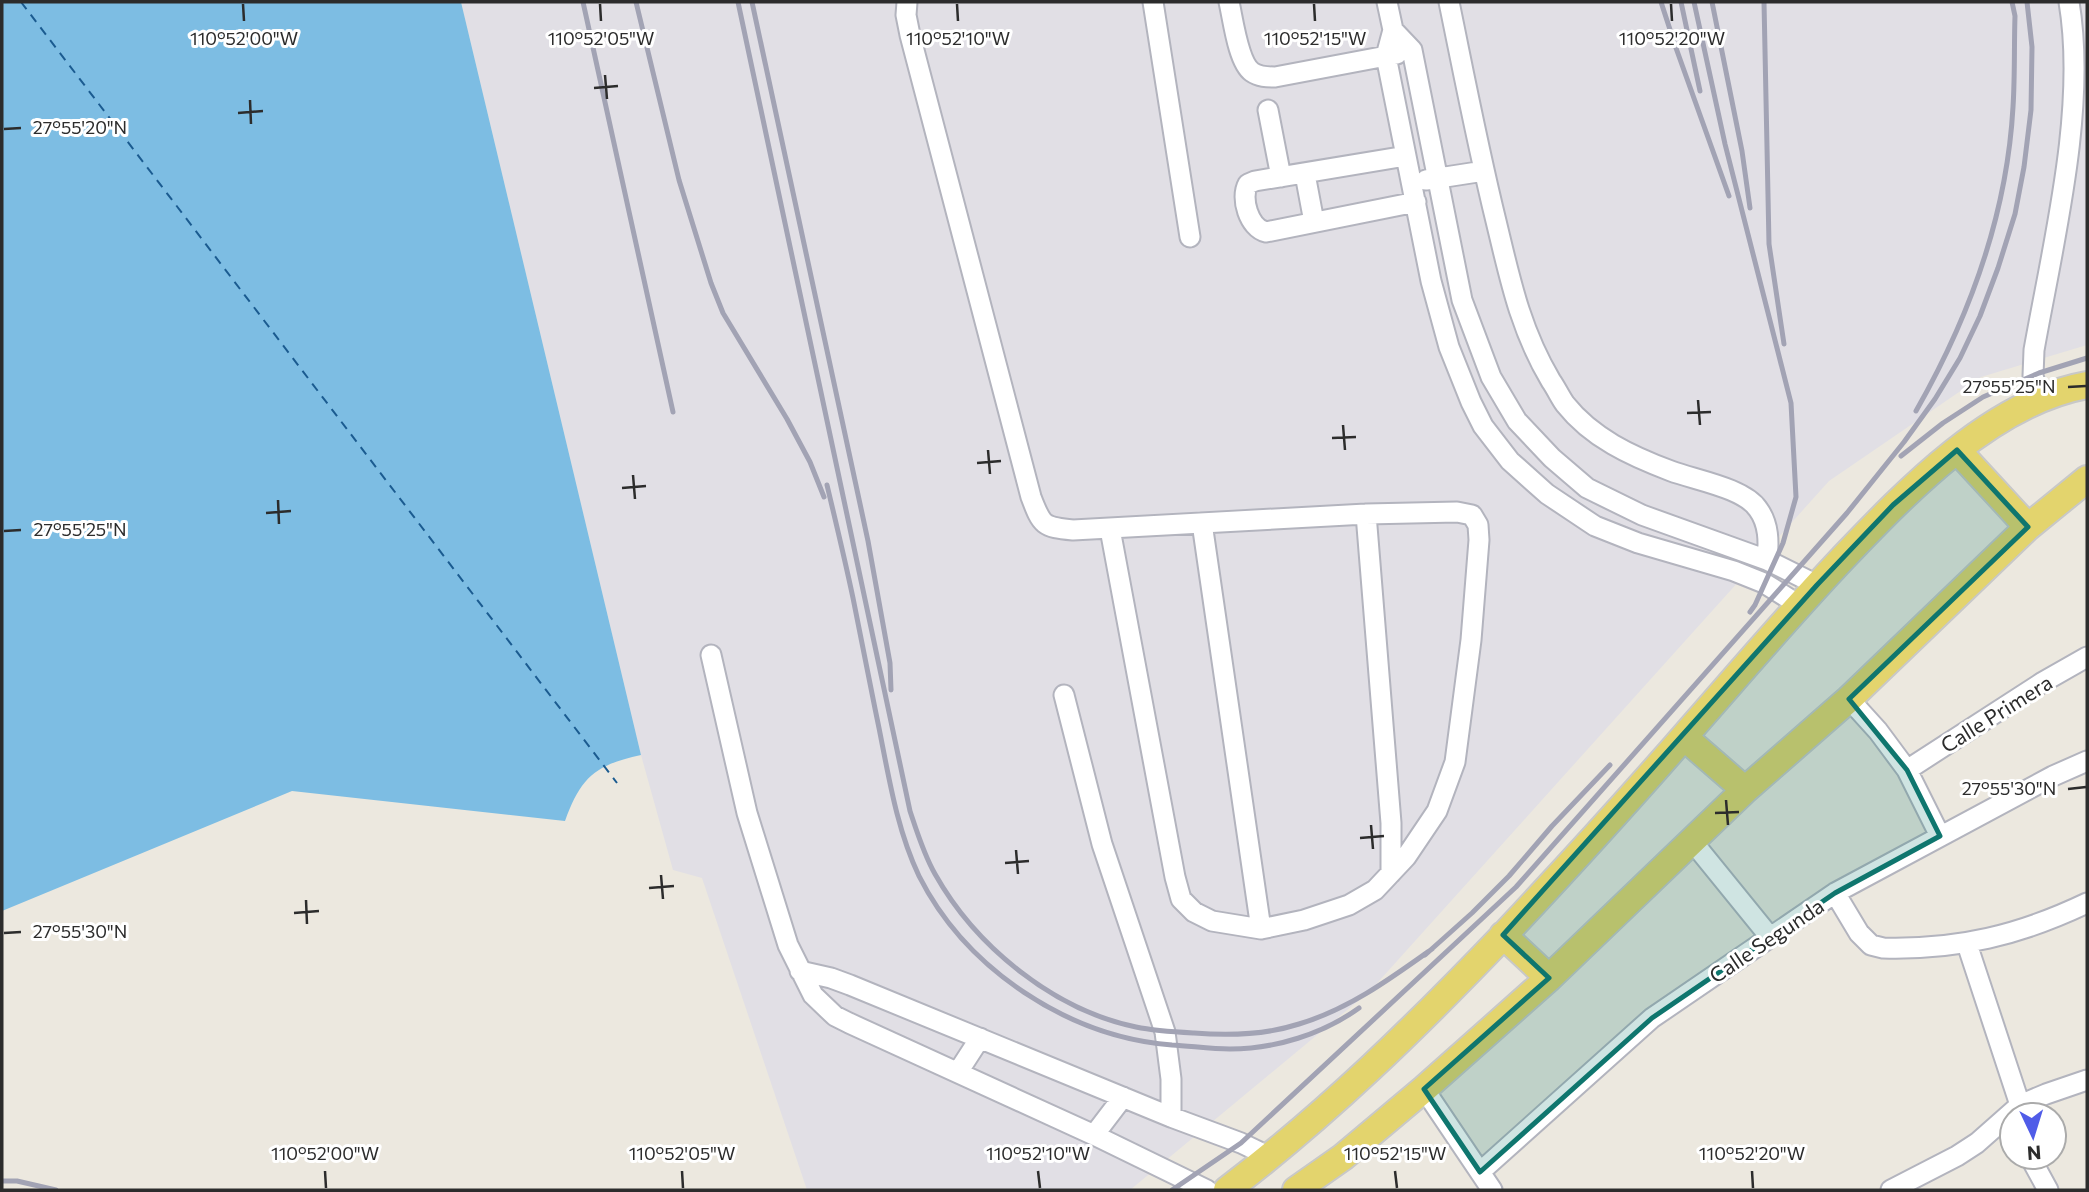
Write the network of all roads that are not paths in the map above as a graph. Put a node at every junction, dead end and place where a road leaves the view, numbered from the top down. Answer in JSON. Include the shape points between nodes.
{"nodes":[{"id":1,"x":907,"y":2,"type":"edge"},
{"id":2,"x":1153,"y":2,"type":"edge"},
{"id":3,"x":1229,"y":2,"type":"edge"},
{"id":4,"x":1387,"y":2,"type":"edge"},
{"id":5,"x":1449,"y":2,"type":"edge"},
{"id":6,"x":2069,"y":2,"type":"edge"},
{"id":7,"x":1393,"y":30,"type":"junction"},
{"id":8,"x":1412,"y":50,"type":"junction"},
{"id":9,"x":1386,"y":56,"type":"junction"},
{"id":10,"x":1268,"y":110,"type":"dead end"},
{"id":11,"x":1406,"y":156,"type":"junction"},
{"id":12,"x":1484,"y":171,"type":"junction"},
{"id":13,"x":1305,"y":174,"type":"junction"},
{"id":14,"x":1281,"y":177,"type":"junction"},
{"id":15,"x":1437,"y":178,"type":"junction"},
{"id":16,"x":1412,"y":183,"type":"junction"},
{"id":17,"x":1416,"y":202,"type":"junction"},
{"id":18,"x":1314,"y":222,"type":"junction"},
{"id":19,"x":1190,"y":237,"type":"dead end"},
{"id":20,"x":2087,"y":384,"type":"edge"},
{"id":21,"x":2040,"y":400,"type":"junction"},
{"id":22,"x":1957,"y":450,"type":"junction"},
{"id":23,"x":2087,"y":479,"type":"edge"},
{"id":24,"x":1366,"y":514,"type":"junction"},
{"id":25,"x":1202,"y":523,"type":"junction"},
{"id":26,"x":2028,"y":527,"type":"junction"},
{"id":27,"x":1110,"y":529,"type":"junction"},
{"id":28,"x":1768,"y":560,"type":"junction"},
{"id":29,"x":1817,"y":585,"type":"junction"},
{"id":30,"x":1799,"y":605,"type":"junction"},
{"id":31,"x":711,"y":655,"type":"dead end"},
{"id":32,"x":2087,"y":657,"type":"edge"},
{"id":33,"x":1064,"y":695,"type":"dead end"},
{"id":34,"x":1849,"y":699,"type":"junction"},
{"id":35,"x":1684,"y":737,"type":"junction"},
{"id":36,"x":2087,"y":761,"type":"edge"},
{"id":37,"x":1907,"y":770,"type":"junction"},
{"id":38,"x":1745,"y":790,"type":"junction"},
{"id":39,"x":1940,"y":836,"type":"junction"},
{"id":40,"x":1692,"y":841,"type":"junction"},
{"id":41,"x":1391,"y":873,"type":"junction"},
{"id":42,"x":1835,"y":893,"type":"junction"},
{"id":43,"x":2087,"y":903,"type":"edge"},
{"id":44,"x":1261,"y":929,"type":"junction"},
{"id":45,"x":1503,"y":935,"type":"junction"},
{"id":46,"x":1770,"y":937,"type":"junction"},
{"id":47,"x":1967,"y":944,"type":"junction"},
{"id":48,"x":800,"y":971,"type":"junction"},
{"id":49,"x":1549,"y":978,"type":"junction"},
{"id":50,"x":850,"y":985,"type":"junction"},
{"id":51,"x":835,"y":1016,"type":"junction"},
{"id":52,"x":980,"y":1038,"type":"junction"},
{"id":53,"x":958,"y":1072,"type":"junction"},
{"id":54,"x":2087,"y":1080,"type":"edge"},
{"id":55,"x":1424,"y":1089,"type":"junction"},
{"id":56,"x":1123,"y":1097,"type":"junction"},
{"id":57,"x":2016,"y":1101,"type":"edge"},
{"id":58,"x":2034,"y":1101,"type":"edge"},
{"id":59,"x":1171,"y":1117,"type":"junction"},
{"id":60,"x":1998,"y":1126,"type":"edge"},
{"id":61,"x":1094,"y":1135,"type":"junction"},
{"id":62,"x":1270,"y":1157,"type":"junction"},
{"id":63,"x":2038,"y":1171,"type":"edge"},
{"id":64,"x":1480,"y":1172,"type":"junction"},
{"id":65,"x":1901,"y":1188,"type":"edge"},
{"id":66,"x":1207,"y":1190,"type":"edge"},
{"id":67,"x":1227,"y":1190,"type":"edge"},
{"id":68,"x":1296,"y":1190,"type":"edge"},
{"id":69,"x":1493,"y":1190,"type":"edge"},
{"id":70,"x":2048,"y":1190,"type":"edge"}],
"edges":[{"from":1,"to":27,"type":"street","via":[[910,35],[1035,509],[1040,520],[1054,528]]},
{"from":2,"to":19,"type":"street"},
{"from":3,"to":9,"type":"street","via":[[1242,58],[1262,76]]},
{"from":4,"to":7,"type":"street"},
{"from":5,"to":12,"type":"street"},
{"from":6,"to":21,"type":"street","via":[[2074,65],[2071,121],[2034,350]]},
{"from":7,"to":8,"type":"street"},
{"from":7,"to":9,"type":"street"},
{"from":8,"to":9,"type":"street"},
{"from":8,"to":15,"type":"street"},
{"from":9,"to":11,"type":"street"},
{"from":10,"to":14,"type":"street"},
{"from":11,"to":13,"type":"street"},
{"from":11,"to":16,"type":"street"},
{"from":12,"to":15,"type":"street"},
{"from":12,"to":28,"type":"street","via":[[1516,304],[1538,358],[1564,403],[1592,432],[1628,454],[1750,501],[1766,524]]},
{"from":13,"to":14,"type":"street"},
{"from":13,"to":18,"type":"street"},
{"from":14,"to":18,"type":"street","via":[[1248,184],[1245,189],[1254,225],[1266,232]]},
{"from":15,"to":16,"type":"street"},
{"from":15,"to":28,"type":"street","via":[[1467,318],[1490,377],[1517,421],[1587,488],[1642,515]]},
{"from":16,"to":17,"type":"street"},
{"from":17,"to":18,"type":"street"},
{"from":17,"to":30,"type":"street","via":[[1431,281],[1454,360],[1483,426],[1510,461],[1547,494],[1595,526],[1734,571]]},
{"from":20,"to":21,"type":"main road"},
{"from":21,"to":22,"type":"main road","via":[[1996,422]]},
{"from":22,"to":26,"type":"main road"},
{"from":22,"to":29,"type":"main road","via":[[1893,505]]},
{"from":23,"to":26,"type":"main road"},
{"from":24,"to":25,"type":"street"},
{"from":24,"to":41,"type":"street","via":[[1391,822]]},
{"from":24,"to":41,"type":"street","via":[[1457,512],[1472,515],[1478,525],[1471,640],[1455,762],[1437,811]]},
{"from":25,"to":27,"type":"street"},
{"from":25,"to":44,"type":"street"},
{"from":26,"to":34,"type":"main road"},
{"from":27,"to":44,"type":"street","via":[[1181,900],[1212,921]]},
{"from":28,"to":29,"type":"street"},
{"from":29,"to":30,"type":"main road"},
{"from":30,"to":35,"type":"main road"},
{"from":31,"to":48,"type":"street","via":[[747,813],[778,918]]},
{"from":32,"to":37,"type":"street","name":"Calle Primera"},
{"from":33,"to":59,"type":"street","via":[[1102,844],[1165,1032]]},
{"from":34,"to":37,"type":"street"},
{"from":34,"to":38,"type":"main road"},
{"from":35,"to":38,"type":"main road"},
{"from":35,"to":45,"type":"main road"},
{"from":36,"to":39,"type":"street","name":"Calle Segunda"},
{"from":37,"to":39,"type":"street"},
{"from":38,"to":40,"type":"main road"},
{"from":39,"to":42,"type":"street","name":"Calle Segunda"},
{"from":40,"to":46,"type":"street"},
{"from":40,"to":49,"type":"main road"},
{"from":41,"to":44,"type":"street","via":[[1375,890],[1349,905]]},
{"from":42,"to":46,"type":"street","name":"Calle Segunda"},
{"from":42,"to":47,"type":"street","via":[[1858,933],[1871,945],[1903,949]]},
{"from":43,"to":47,"type":"street","via":[[2012,933]]},
{"from":45,"to":49,"type":"main road"},
{"from":45,"to":62,"type":"main road","via":[[1407,1034]]},
{"from":46,"to":64,"type":"street","name":"Calle Segunda","via":[[1652,1018]]},
{"from":47,"to":57,"type":"street"},
{"from":48,"to":50,"type":"street"},
{"from":48,"to":51,"type":"street","via":[[813,995]]},
{"from":49,"to":55,"type":"main road"},
{"from":50,"to":51,"type":"street"},
{"from":50,"to":52,"type":"street"},
{"from":51,"to":53,"type":"street"},
{"from":52,"to":53,"type":"street"},
{"from":52,"to":56,"type":"street"},
{"from":53,"to":61,"type":"street"},
{"from":54,"to":58,"type":"street"},
{"from":55,"to":64,"type":"street"},
{"from":55,"to":68,"type":"main road"},
{"from":56,"to":59,"type":"street"},
{"from":56,"to":61,"type":"street"},
{"from":59,"to":62,"type":"street"},
{"from":60,"to":65,"type":"street"},
{"from":61,"to":66,"type":"street"},
{"from":62,"to":67,"type":"main road"},
{"from":63,"to":70,"type":"street"},
{"from":64,"to":69,"type":"street"}]}
